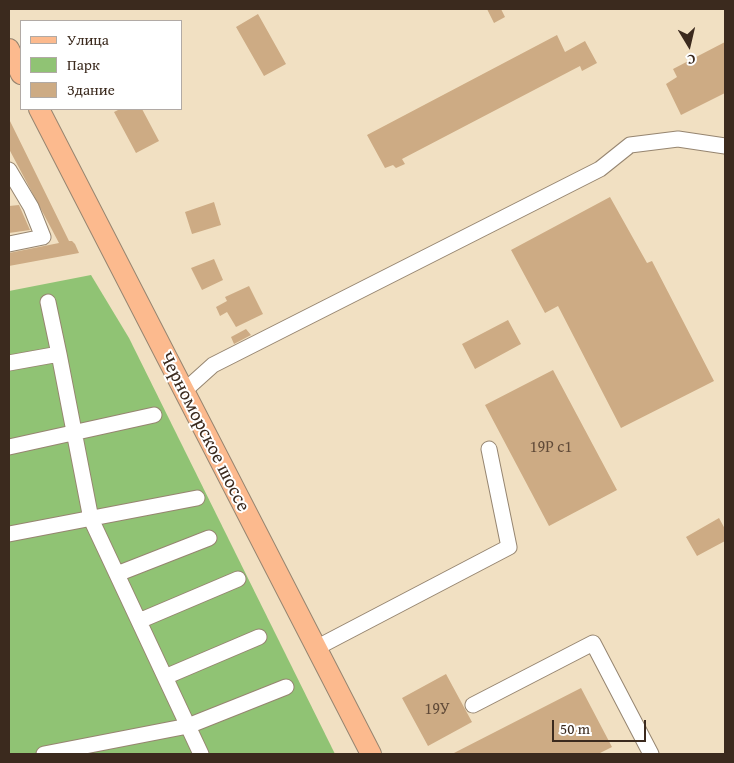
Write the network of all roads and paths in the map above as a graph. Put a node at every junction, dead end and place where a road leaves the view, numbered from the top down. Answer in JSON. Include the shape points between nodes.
{"nodes":[{"id":1,"x":9,"y":49,"type":"edge"},
{"id":2,"x":20,"y":72,"type":"edge"},
{"id":3,"x":40,"y":110,"type":"edge"},
{"id":4,"x":725,"y":146,"type":"edge"},
{"id":5,"x":9,"y":170,"type":"edge"},
{"id":6,"x":15,"y":193,"type":"edge"},
{"id":7,"x":9,"y":244,"type":"edge"},
{"id":8,"x":48,"y":302,"type":"dead end"},
{"id":9,"x":59,"y":354,"type":"junction"},
{"id":10,"x":9,"y":363,"type":"edge"},
{"id":11,"x":183,"y":392,"type":"junction"},
{"id":12,"x":154,"y":415,"type":"dead end"},
{"id":13,"x":75,"y":434,"type":"junction"},
{"id":14,"x":9,"y":446,"type":"edge"},
{"id":15,"x":489,"y":448,"type":"dead end"},
{"id":16,"x":197,"y":498,"type":"dead end"},
{"id":17,"x":92,"y":519,"type":"junction"},
{"id":18,"x":9,"y":534,"type":"edge"},
{"id":19,"x":209,"y":538,"type":"dead end"},
{"id":20,"x":117,"y":574,"type":"junction"},
{"id":21,"x":238,"y":579,"type":"dead end"},
{"id":22,"x":139,"y":621,"type":"junction"},
{"id":23,"x":259,"y":638,"type":"dead end"},
{"id":24,"x":316,"y":648,"type":"junction"},
{"id":25,"x":165,"y":677,"type":"junction"},
{"id":26,"x":286,"y":686,"type":"dead end"},
{"id":27,"x":473,"y":705,"type":"dead end"},
{"id":28,"x":188,"y":726,"type":"junction"},
{"id":29,"x":44,"y":754,"type":"edge"},
{"id":30,"x":201,"y":754,"type":"edge"},
{"id":31,"x":371,"y":754,"type":"edge"},
{"id":32,"x":651,"y":754,"type":"edge"}],
"edges":[{"from":1,"to":2,"type":"main road"},
{"from":3,"to":11,"type":"main road","name":"Черноморское шоссе"},
{"from":4,"to":11,"type":"lane","via":[[678,139],[630,145],[600,169],[213,365]]},
{"from":5,"to":6,"type":"lane"},
{"from":6,"to":7,"type":"lane","via":[[44,237]]},
{"from":8,"to":9,"type":"lane"},
{"from":9,"to":10,"type":"lane"},
{"from":9,"to":13,"type":"lane"},
{"from":11,"to":24,"type":"main road","name":"Черноморское шоссе"},
{"from":12,"to":13,"type":"lane"},
{"from":13,"to":14,"type":"lane"},
{"from":13,"to":17,"type":"lane"},
{"from":15,"to":24,"type":"lane","via":[[509,547]]},
{"from":16,"to":17,"type":"lane"},
{"from":17,"to":18,"type":"lane"},
{"from":17,"to":20,"type":"lane"},
{"from":19,"to":20,"type":"lane"},
{"from":20,"to":22,"type":"lane"},
{"from":21,"to":22,"type":"lane"},
{"from":22,"to":25,"type":"lane"},
{"from":23,"to":25,"type":"lane"},
{"from":24,"to":31,"type":"main road","name":"Черноморское шоссе"},
{"from":25,"to":28,"type":"lane"},
{"from":26,"to":28,"type":"lane"},
{"from":27,"to":32,"type":"lane","via":[[593,643]]},
{"from":28,"to":29,"type":"lane"},
{"from":28,"to":30,"type":"lane"}]}
